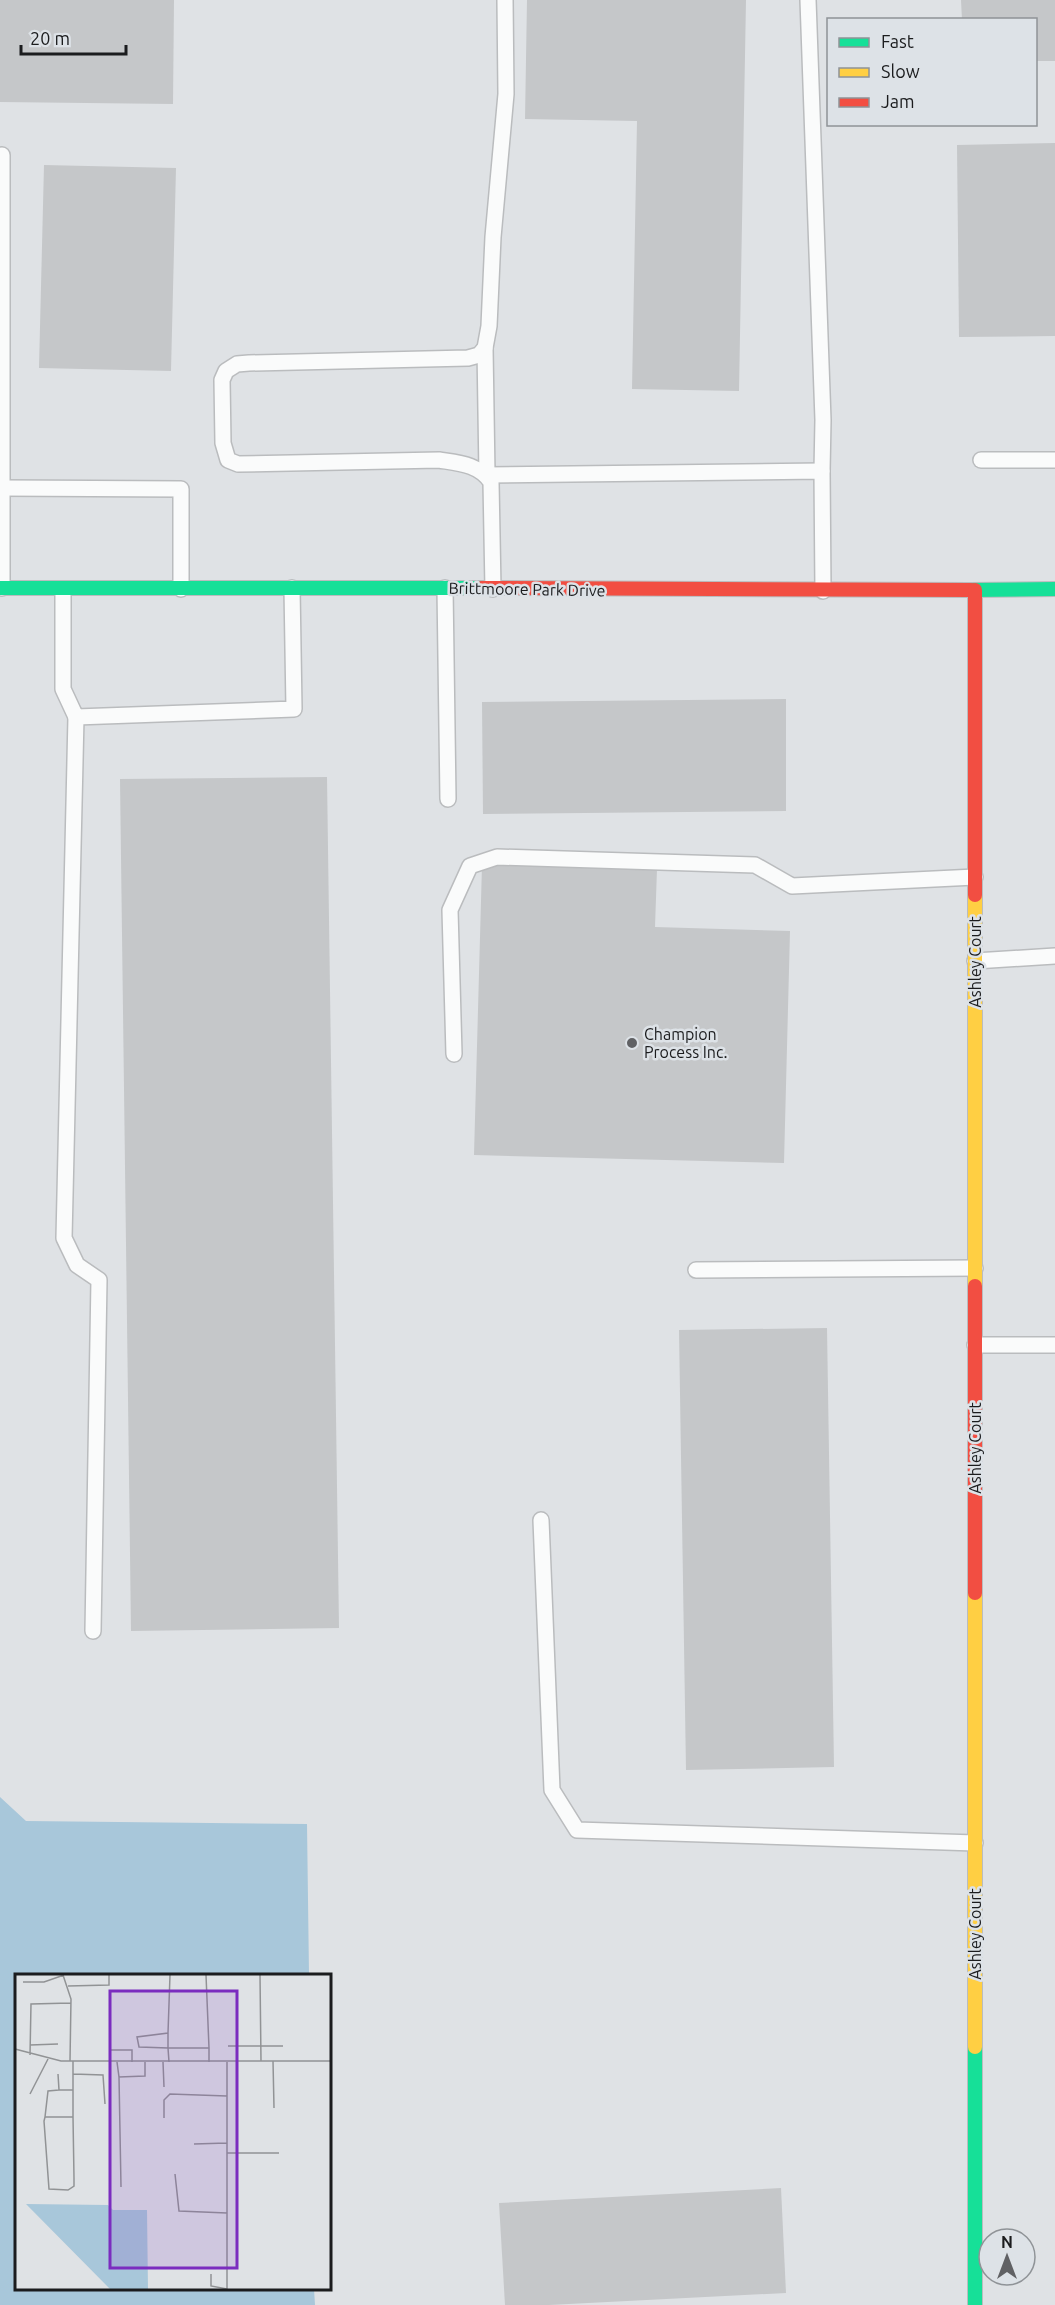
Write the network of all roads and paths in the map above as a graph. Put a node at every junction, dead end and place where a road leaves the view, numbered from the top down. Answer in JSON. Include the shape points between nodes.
{"nodes":[{"id":1,"x":505,"y":0,"type":"edge"},
{"id":2,"x":808,"y":0,"type":"edge"},
{"id":3,"x":2,"y":155,"type":"dead end"},
{"id":4,"x":485,"y":348,"type":"junction"},
{"id":5,"x":981,"y":460,"type":"dead end"},
{"id":6,"x":1055,"y":460,"type":"edge"},
{"id":7,"x":822,"y":471,"type":"junction"},
{"id":8,"x":487,"y":475,"type":"junction"},
{"id":9,"x":3,"y":488,"type":"junction"},
{"id":10,"x":1,"y":588,"type":"edge"},
{"id":11,"x":292,"y":588,"type":"junction"},
{"id":12,"x":446,"y":588,"type":"junction"},
{"id":13,"x":63,"y":589,"type":"junction"},
{"id":14,"x":181,"y":589,"type":"junction"},
{"id":15,"x":493,"y":589,"type":"junction"},
{"id":16,"x":1055,"y":589,"type":"edge"},
{"id":17,"x":975,"y":590,"type":"junction"},
{"id":18,"x":823,"y":591,"type":"junction"},
{"id":19,"x":76,"y":717,"type":"junction"},
{"id":20,"x":448,"y":799,"type":"dead end"},
{"id":21,"x":975,"y":877,"type":"junction"},
{"id":22,"x":1055,"y":956,"type":"edge"},
{"id":23,"x":975,"y":961,"type":"junction"},
{"id":24,"x":454,"y":1054,"type":"dead end"},
{"id":25,"x":975,"y":1268,"type":"junction"},
{"id":26,"x":696,"y":1270,"type":"dead end"},
{"id":27,"x":975,"y":1345,"type":"junction"},
{"id":28,"x":1055,"y":1345,"type":"edge"},
{"id":29,"x":541,"y":1520,"type":"dead end"},
{"id":30,"x":93,"y":1631,"type":"dead end"},
{"id":31,"x":975,"y":1843,"type":"junction"},
{"id":32,"x":975,"y":2305,"type":"edge"}],
"edges":[{"from":1,"to":4,"type":"lane","via":[[506,94]]},
{"from":2,"to":7,"type":"lane"},
{"from":3,"to":9,"type":"lane"},
{"from":4,"to":8,"type":"lane"},
{"from":4,"to":8,"type":"lane","via":[[468,358],[237,364],[226,371],[222,380],[222,401],[223,443],[228,459],[238,464],[439,460],[469,465]]},
{"from":5,"to":6,"type":"lane"},
{"from":7,"to":8,"type":"lane"},
{"from":7,"to":18,"type":"lane"},
{"from":8,"to":15,"type":"lane","via":[[491,482]]},
{"from":9,"to":10,"type":"lane"},
{"from":9,"to":14,"type":"lane","via":[[181,489]]},
{"from":10,"to":13,"type":"street","name":"Brittmoore Park Drive"},
{"from":11,"to":12,"type":"street","name":"Brittmoore Park Drive"},
{"from":11,"to":14,"type":"street","name":"Brittmoore Park Drive"},
{"from":11,"to":19,"type":"lane","via":[[294,709]]},
{"from":12,"to":15,"type":"street","name":"Brittmoore Park Drive"},
{"from":12,"to":20,"type":"lane"},
{"from":13,"to":14,"type":"street","name":"Brittmoore Park Drive"},
{"from":13,"to":19,"type":"lane","via":[[63,689]]},
{"from":15,"to":18,"type":"street","name":"Brittmoore Park Drive"},
{"from":16,"to":17,"type":"street","name":"Brittmoore Park Drive"},
{"from":17,"to":18,"type":"street","name":"Brittmoore Park Drive"},
{"from":17,"to":21,"type":"street","name":"Ashley Court"},
{"from":19,"to":30,"type":"lane","via":[[64,1238],[77,1265],[99,1280]]},
{"from":21,"to":23,"type":"street","name":"Ashley Court"},
{"from":21,"to":24,"type":"lane","via":[[792,886],[755,865],[497,856],[470,866],[450,910]]},
{"from":22,"to":23,"type":"lane"},
{"from":23,"to":25,"type":"street","name":"Ashley Court"},
{"from":25,"to":26,"type":"lane"},
{"from":25,"to":27,"type":"street","name":"Ashley Court"},
{"from":27,"to":28,"type":"lane"},
{"from":27,"to":31,"type":"street","name":"Ashley Court"},
{"from":29,"to":31,"type":"lane","via":[[552,1790],[577,1830]]},
{"from":31,"to":32,"type":"street","name":"Ashley Court"}]}
